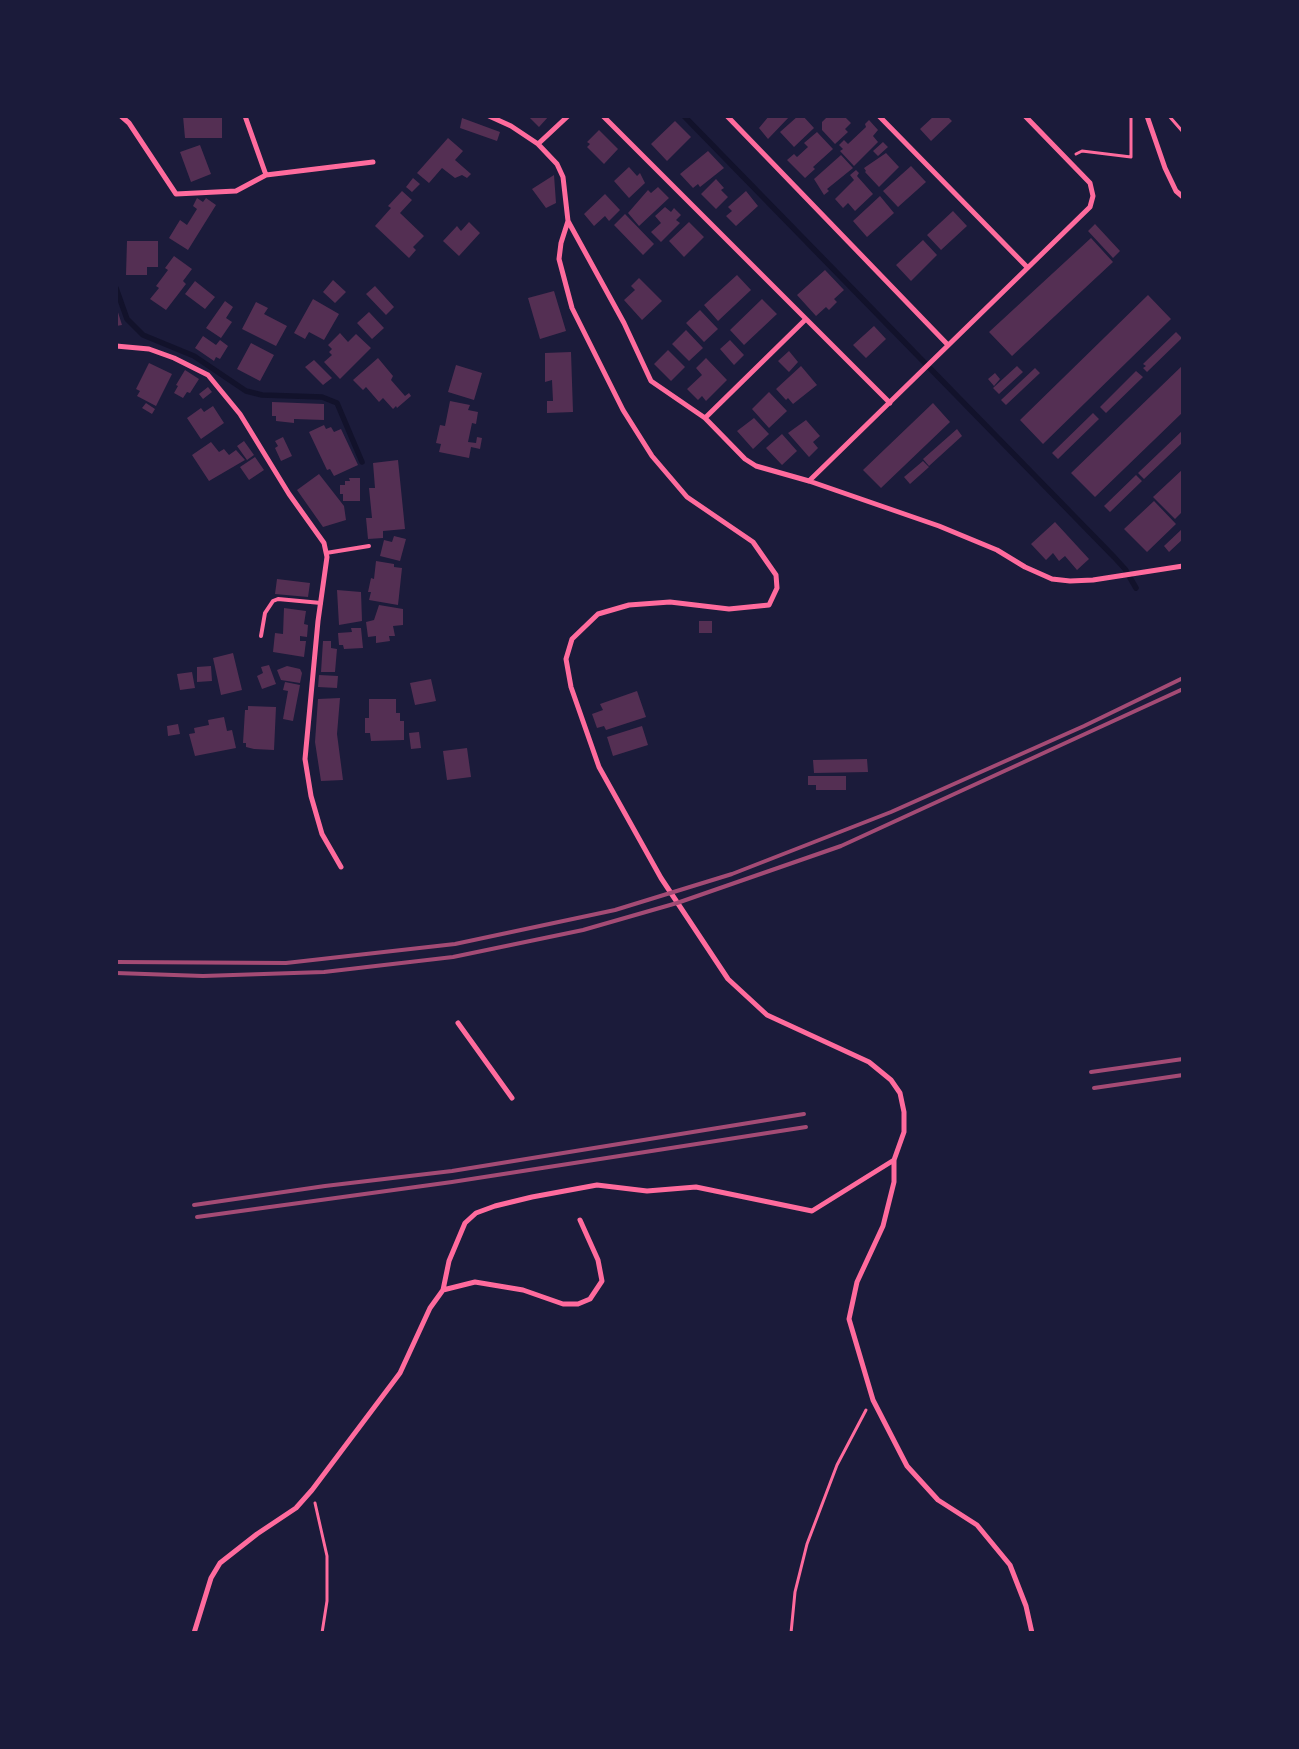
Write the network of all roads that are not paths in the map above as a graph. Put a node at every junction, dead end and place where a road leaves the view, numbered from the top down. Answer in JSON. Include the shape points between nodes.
{"nodes":[{"id":1,"x":121,"y":116,"type":"edge"},
{"id":2,"x":245,"y":116,"type":"edge"},
{"id":3,"x":489,"y":116,"type":"edge"},
{"id":4,"x":568,"y":116,"type":"edge"},
{"id":5,"x":603,"y":116,"type":"edge"},
{"id":6,"x":727,"y":116,"type":"edge"},
{"id":7,"x":879,"y":116,"type":"edge"},
{"id":8,"x":1025,"y":116,"type":"edge"},
{"id":9,"x":1147,"y":116,"type":"edge"},
{"id":10,"x":538,"y":144,"type":"junction"},
{"id":11,"x":373,"y":162,"type":"dead end"},
{"id":12,"x":266,"y":175,"type":"junction"},
{"id":13,"x":1183,"y":197,"type":"edge"},
{"id":14,"x":568,"y":222,"type":"junction"},
{"id":15,"x":1027,"y":267,"type":"junction"},
{"id":16,"x":806,"y":319,"type":"junction"},
{"id":17,"x":948,"y":344,"type":"junction"},
{"id":18,"x":116,"y":346,"type":"edge"},
{"id":19,"x":890,"y":403,"type":"junction"},
{"id":20,"x":705,"y":418,"type":"junction"},
{"id":21,"x":809,"y":481,"type":"junction"},
{"id":22,"x":369,"y":546,"type":"dead end"},
{"id":23,"x":326,"y":553,"type":"junction"},
{"id":24,"x":1183,"y":566,"type":"edge"},
{"id":25,"x":320,"y":603,"type":"junction"},
{"id":26,"x":261,"y":636,"type":"dead end"},
{"id":27,"x":341,"y":867,"type":"dead end"},
{"id":28,"x":458,"y":1023,"type":"dead end"},
{"id":29,"x":512,"y":1098,"type":"dead end"},
{"id":30,"x":894,"y":1160,"type":"junction"},
{"id":31,"x":580,"y":1220,"type":"dead end"},
{"id":32,"x":443,"y":1290,"type":"junction"},
{"id":33,"x":194,"y":1633,"type":"edge"},
{"id":34,"x":1032,"y":1633,"type":"edge"}],
"edges":[{"from":1,"to":12,"type":"street","via":[[129,123],[176,194],[236,191]]},
{"from":2,"to":12,"type":"street"},
{"from":3,"to":10,"type":"street"},
{"from":4,"to":10,"type":"street"},
{"from":5,"to":16,"type":"street"},
{"from":6,"to":17,"type":"street"},
{"from":7,"to":15,"type":"street"},
{"from":8,"to":15,"type":"street","via":[[1090,183],[1092,196],[1090,207]]},
{"from":9,"to":13,"type":"street","via":[[1165,168],[1176,191]]},
{"from":10,"to":14,"type":"street","via":[[557,164],[563,177]]},
{"from":11,"to":12,"type":"street"},
{"from":14,"to":20,"type":"street","via":[[624,323],[651,381]]},
{"from":14,"to":30,"type":"street","via":[[559,259],[572,308],[623,410],[652,456],[686,497],[752,542],[776,574],[777,588],[769,605],[729,608],[670,602],[629,605],[598,614],[572,639],[566,659],[571,687],[599,767],[660,878],[728,979],[767,1015],[868,1062],[891,1080],[900,1093],[904,1132]]},
{"from":15,"to":17,"type":"street"},
{"from":16,"to":19,"type":"street"},
{"from":16,"to":20,"type":"street"},
{"from":17,"to":19,"type":"street"},
{"from":18,"to":23,"type":"street","via":[[149,349],[208,375],[240,414],[289,494],[324,543]]},
{"from":19,"to":21,"type":"street"},
{"from":20,"to":21,"type":"street","via":[[756,466]]},
{"from":21,"to":24,"type":"street","via":[[939,526],[998,550],[1052,579],[1117,578]]},
{"from":22,"to":23,"type":"lane"},
{"from":23,"to":25,"type":"street"},
{"from":25,"to":26,"type":"lane","via":[[273,601],[265,612]]},
{"from":25,"to":27,"type":"street","via":[[305,759],[322,834]]},
{"from":28,"to":29,"type":"street"},
{"from":30,"to":32,"type":"street","via":[[812,1211],[696,1187],[647,1191],[597,1185],[495,1206],[476,1213],[465,1223],[449,1260]]},
{"from":30,"to":34,"type":"street","via":[[894,1182],[883,1226],[857,1282],[849,1319],[873,1400],[907,1466],[938,1500],[977,1526],[1010,1565],[1026,1606]]},
{"from":31,"to":32,"type":"street","via":[[598,1260],[602,1281],[590,1299],[578,1304],[563,1304],[523,1290],[475,1282]]},
{"from":32,"to":33,"type":"street","via":[[430,1308],[400,1373],[312,1490],[296,1508],[220,1563],[211,1578]]}]}
